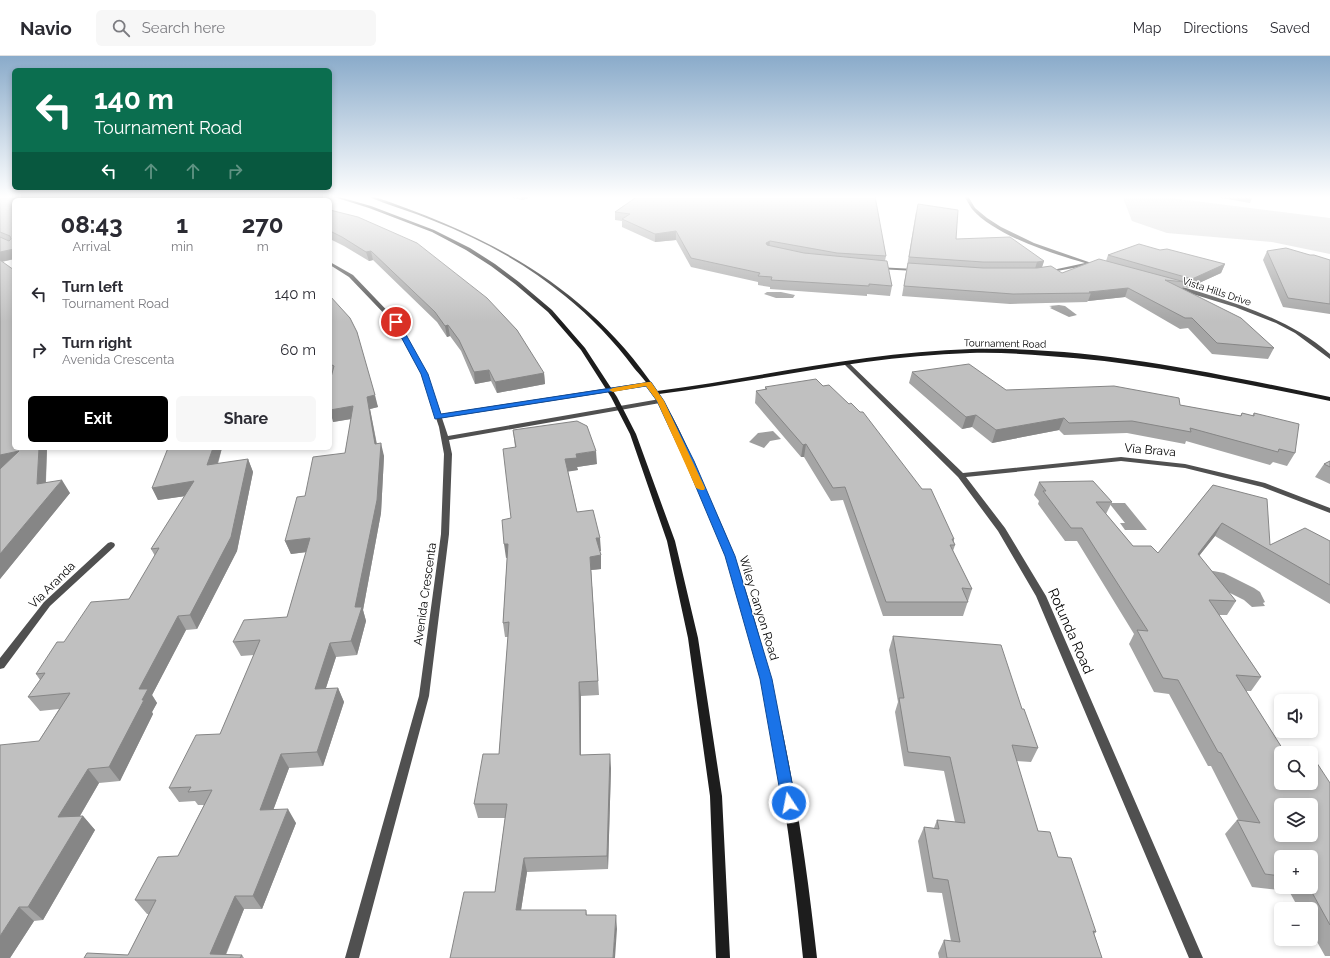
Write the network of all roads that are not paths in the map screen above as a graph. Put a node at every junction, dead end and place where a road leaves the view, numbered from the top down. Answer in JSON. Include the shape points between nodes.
{"nodes":[{"id":1,"x":447,"y":238,"type":"edge"},
{"id":2,"x":479,"y":238,"type":"edge"},
{"id":3,"x":1020,"y":238,"type":"edge"},
{"id":4,"x":332,"y":264,"type":"edge"},
{"id":5,"x":1090,"y":264,"type":"junction"},
{"id":6,"x":872,"y":267,"type":"edge"},
{"id":7,"x":1105,"y":268,"type":"edge"},
{"id":8,"x":919,"y":271,"type":"edge"},
{"id":9,"x":1042,"y":273,"type":"edge"},
{"id":10,"x":1170,"y":286,"type":"edge"},
{"id":11,"x":1323,"y":350,"type":"junction"},
{"id":12,"x":1330,"y":351,"type":"edge"},
{"id":13,"x":1330,"y":357,"type":"edge"},
{"id":14,"x":846,"y":363,"type":"junction"},
{"id":15,"x":648,"y":384,"type":"junction"},
{"id":16,"x":610,"y":390,"type":"junction"},
{"id":17,"x":657,"y":397,"type":"junction"},
{"id":18,"x":1330,"y":399,"type":"edge"},
{"id":19,"x":620,"y":409,"type":"junction"},
{"id":20,"x":438,"y":417,"type":"junction"},
{"id":21,"x":445,"y":439,"type":"junction"},
{"id":22,"x":961,"y":475,"type":"junction"},
{"id":23,"x":1330,"y":511,"type":"edge"},
{"id":24,"x":111,"y":545,"type":"dead end"},
{"id":25,"x":0,"y":665,"type":"edge"},
{"id":26,"x":352,"y":958,"type":"edge"},
{"id":27,"x":723,"y":958,"type":"edge"},
{"id":28,"x":810,"y":958,"type":"edge"},
{"id":29,"x":1196,"y":958,"type":"edge"}],
"edges":[{"from":1,"to":16,"type":"main road","via":[[492,265],[550,311],[583,349]]},
{"from":2,"to":15,"type":"main road","name":"Wiley Canyon Road","via":[[546,278],[582,308],[618,344]]},
{"from":3,"to":5,"type":"street"},
{"from":4,"to":20,"type":"street","name":"Avenida Crescenta","via":[[351,276],[396,322],[424,374]]},
{"from":5,"to":7,"type":"street"},
{"from":5,"to":9,"type":"street"},
{"from":6,"to":8,"type":"street"},
{"from":10,"to":11,"type":"street","name":"Vista Hills Drive","via":[[1214,298],[1263,316],[1302,335]]},
{"from":11,"to":12,"type":"street"},
{"from":11,"to":13,"type":"street","name":"Vista Hills Drive"},
{"from":14,"to":17,"type":"main road","name":"Tournament Road"},
{"from":14,"to":18,"type":"main road","name":"Tournament Road","via":[[976,350],[1047,354],[1130,362]]},
{"from":14,"to":22,"type":"street","name":"Rotunda Road"},
{"from":15,"to":16,"type":"street"},
{"from":15,"to":17,"type":"main road","name":"Wiley Canyon Road"},
{"from":16,"to":19,"type":"main road"},
{"from":16,"to":20,"type":"street"},
{"from":17,"to":19,"type":"street","name":"Tournament Road"},
{"from":17,"to":28,"type":"main road","name":"Wiley Canyon Road","via":[[690,461],[730,556],[766,679],[795,834]]},
{"from":19,"to":21,"type":"street","name":"Tournament Road"},
{"from":19,"to":27,"type":"main road","via":[[633,434],[670,541],[693,638],[716,796]]},
{"from":20,"to":21,"type":"street","name":"Avenida Crescenta"},
{"from":21,"to":26,"type":"street","name":"Avenida Crescenta","via":[[448,454],[445,534],[424,696]]},
{"from":22,"to":23,"type":"street","name":"Via Brava","via":[[1128,460],[1186,466],[1265,485]]},
{"from":22,"to":29,"type":"street","name":"Rotunda Road","via":[[1002,530],[1041,596]]},
{"from":24,"to":25,"type":"street","name":"Via Aranda","via":[[47,604]]}]}
